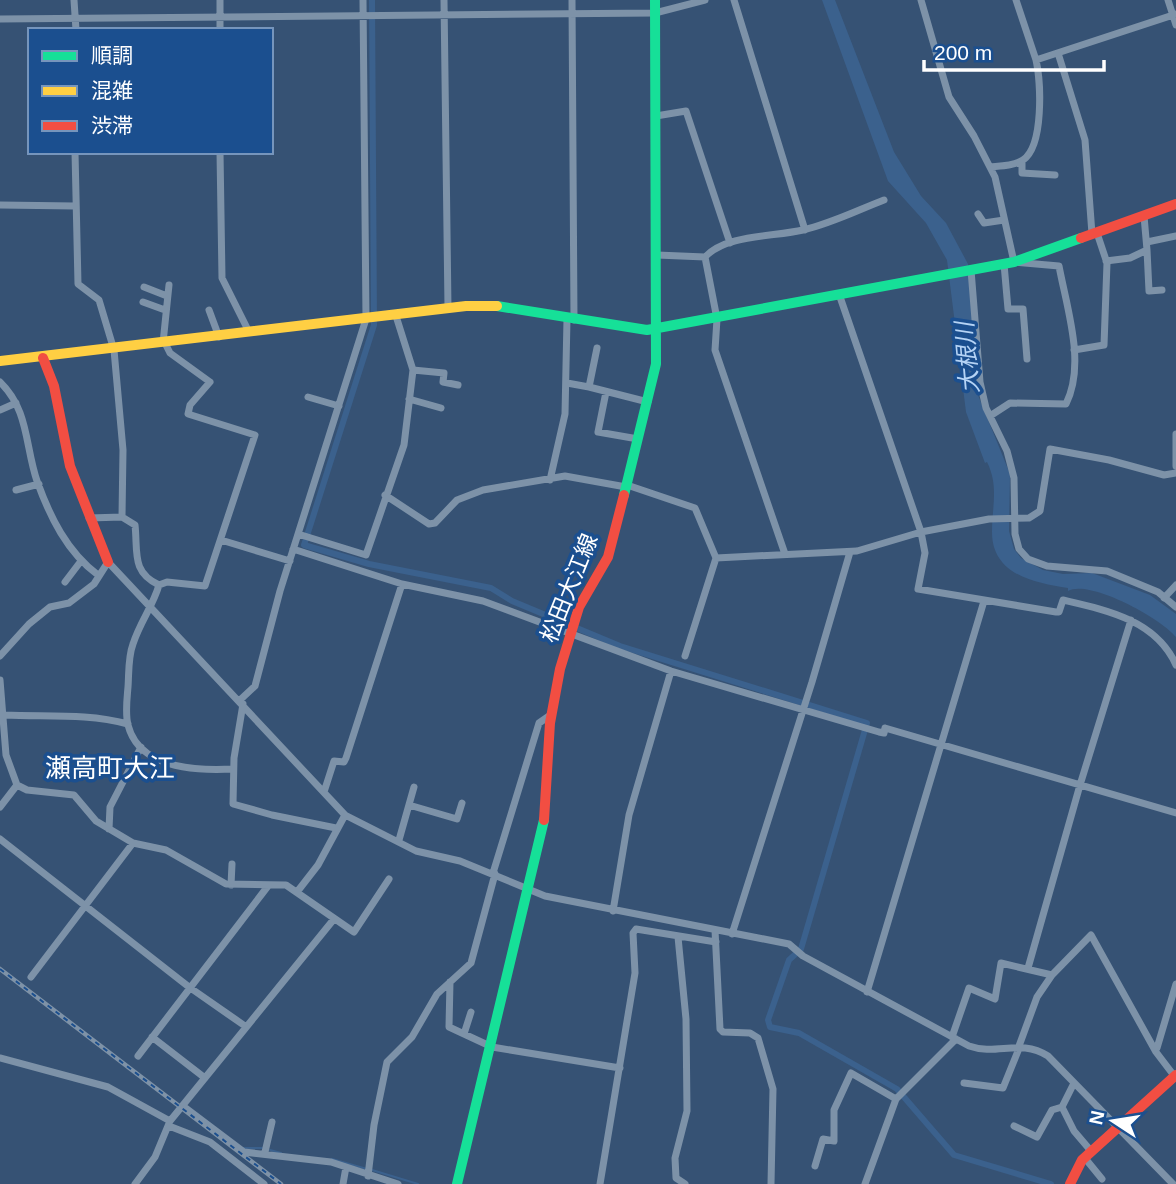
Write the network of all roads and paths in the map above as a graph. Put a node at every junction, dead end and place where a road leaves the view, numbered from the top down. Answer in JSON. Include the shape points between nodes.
{"nodes":[{"id":1,"x":74,"y":0,"type":"edge"},
{"id":2,"x":220,"y":0,"type":"edge"},
{"id":3,"x":363,"y":0,"type":"edge"},
{"id":4,"x":444,"y":0,"type":"edge"},
{"id":5,"x":572,"y":0,"type":"edge"},
{"id":6,"x":655,"y":0,"type":"edge"},
{"id":7,"x":705,"y":0,"type":"edge"},
{"id":8,"x":734,"y":0,"type":"edge"},
{"id":9,"x":921,"y":0,"type":"edge"},
{"id":10,"x":1016,"y":0,"type":"edge"},
{"id":11,"x":1168,"y":0,"type":"edge"},
{"id":12,"x":655,"y":13,"type":"junction"},
{"id":13,"x":444,"y":14,"type":"junction"},
{"id":14,"x":572,"y":14,"type":"junction"},
{"id":15,"x":364,"y":15,"type":"junction"},
{"id":16,"x":1174,"y":15,"type":"edge"},
{"id":17,"x":220,"y":16,"type":"junction"},
{"id":18,"x":76,"y":17,"type":"junction"},
{"id":19,"x":0,"y":19,"type":"edge"},
{"id":20,"x":1176,"y":25,"type":"edge"},
{"id":21,"x":76,"y":28,"type":"edge"},
{"id":22,"x":220,"y":28,"type":"edge"},
{"id":23,"x":1058,"y":53,"type":"junction"},
{"id":24,"x":1037,"y":60,"type":"junction"},
{"id":25,"x":656,"y":116,"type":"junction"},
{"id":26,"x":75,"y":154,"type":"edge"},
{"id":27,"x":220,"y":154,"type":"edge"},
{"id":28,"x":1022,"y":161,"type":"junction"},
{"id":29,"x":990,"y":167,"type":"junction"},
{"id":30,"x":1055,"y":175,"type":"dead end"},
{"id":31,"x":884,"y":201,"type":"dead end"},
{"id":32,"x":1176,"y":204,"type":"edge"},
{"id":33,"x":0,"y":205,"type":"edge"},
{"id":34,"x":75,"y":206,"type":"junction"},
{"id":35,"x":978,"y":214,"type":"dead end"},
{"id":36,"x":1144,"y":216,"type":"junction"},
{"id":37,"x":1004,"y":220,"type":"junction"},
{"id":38,"x":805,"y":230,"type":"junction"},
{"id":39,"x":1095,"y":233,"type":"junction"},
{"id":40,"x":1176,"y":236,"type":"edge"},
{"id":41,"x":730,"y":243,"type":"junction"},
{"id":42,"x":1147,"y":246,"type":"junction"},
{"id":43,"x":657,"y":255,"type":"junction"},
{"id":44,"x":705,"y":257,"type":"junction"},
{"id":45,"x":1106,"y":261,"type":"junction"},
{"id":46,"x":1009,"y":263,"type":"junction"},
{"id":47,"x":971,"y":270,"type":"junction"},
{"id":48,"x":169,"y":285,"type":"dead end"},
{"id":49,"x":144,"y":287,"type":"dead end"},
{"id":50,"x":1162,"y":290,"type":"dead end"},
{"id":51,"x":839,"y":293,"type":"junction"},
{"id":52,"x":167,"y":296,"type":"junction"},
{"id":53,"x":143,"y":302,"type":"dead end"},
{"id":54,"x":448,"y":308,"type":"junction"},
{"id":55,"x":165,"y":310,"type":"junction"},
{"id":56,"x":209,"y":310,"type":"dead end"},
{"id":57,"x":396,"y":316,"type":"junction"},
{"id":58,"x":367,"y":319,"type":"junction"},
{"id":59,"x":570,"y":319,"type":"junction"},
{"id":60,"x":717,"y":319,"type":"junction"},
{"id":61,"x":657,"y":328,"type":"junction"},
{"id":62,"x":249,"y":333,"type":"junction"},
{"id":63,"x":219,"y":337,"type":"junction"},
{"id":64,"x":164,"y":343,"type":"junction"},
{"id":65,"x":597,"y":348,"type":"dead end"},
{"id":66,"x":114,"y":349,"type":"junction"},
{"id":67,"x":1074,"y":350,"type":"junction"},
{"id":68,"x":43,"y":358,"type":"junction"},
{"id":69,"x":1027,"y":359,"type":"dead end"},
{"id":70,"x":0,"y":360,"type":"edge"},
{"id":71,"x":413,"y":370,"type":"junction"},
{"id":72,"x":0,"y":382,"type":"edge"},
{"id":73,"x":568,"y":383,"type":"junction"},
{"id":74,"x":458,"y":385,"type":"dead end"},
{"id":75,"x":589,"y":387,"type":"junction"},
{"id":76,"x":606,"y":392,"type":"junction"},
{"id":77,"x":308,"y":397,"type":"dead end"},
{"id":78,"x":409,"y":399,"type":"junction"},
{"id":79,"x":648,"y":402,"type":"junction"},
{"id":80,"x":16,"y":403,"type":"junction"},
{"id":81,"x":339,"y":406,"type":"junction"},
{"id":82,"x":441,"y":408,"type":"dead end"},
{"id":83,"x":0,"y":410,"type":"edge"},
{"id":84,"x":990,"y":416,"type":"junction"},
{"id":85,"x":1176,"y":434,"type":"edge"},
{"id":86,"x":638,"y":439,"type":"junction"},
{"id":87,"x":1176,"y":466,"type":"edge"},
{"id":88,"x":1176,"y":473,"type":"edge"},
{"id":89,"x":550,"y":480,"type":"junction"},
{"id":90,"x":39,"y":484,"type":"junction"},
{"id":91,"x":626,"y":486,"type":"junction"},
{"id":92,"x":16,"y":489,"type":"dead end"},
{"id":93,"x":385,"y":495,"type":"junction"},
{"id":94,"x":122,"y":517,"type":"junction"},
{"id":95,"x":89,"y":518,"type":"junction"},
{"id":96,"x":1014,"y":518,"type":"junction"},
{"id":97,"x":921,"y":532,"type":"junction"},
{"id":98,"x":298,"y":534,"type":"junction"},
{"id":99,"x":221,"y":540,"type":"junction"},
{"id":100,"x":293,"y":549,"type":"junction"},
{"id":101,"x":850,"y":552,"type":"junction"},
{"id":102,"x":785,"y":554,"type":"junction"},
{"id":103,"x":716,"y":558,"type":"junction"},
{"id":104,"x":81,"y":561,"type":"junction"},
{"id":105,"x":290,"y":561,"type":"junction"},
{"id":106,"x":108,"y":562,"type":"junction"},
{"id":107,"x":99,"y":575,"type":"junction"},
{"id":108,"x":65,"y":582,"type":"dead end"},
{"id":109,"x":402,"y":584,"type":"junction"},
{"id":110,"x":159,"y":585,"type":"junction"},
{"id":111,"x":1176,"y":585,"type":"edge"},
{"id":112,"x":1164,"y":598,"type":"junction"},
{"id":113,"x":984,"y":601,"type":"junction"},
{"id":114,"x":1176,"y":607,"type":"edge"},
{"id":115,"x":152,"y":609,"type":"junction"},
{"id":116,"x":1131,"y":621,"type":"junction"},
{"id":117,"x":571,"y":630,"type":"junction"},
{"id":118,"x":0,"y":656,"type":"edge"},
{"id":119,"x":685,"y":656,"type":"dead end"},
{"id":120,"x":1175,"y":660,"type":"edge"},
{"id":121,"x":671,"y":671,"type":"junction"},
{"id":122,"x":0,"y":680,"type":"edge"},
{"id":123,"x":242,"y":702,"type":"junction"},
{"id":124,"x":803,"y":706,"type":"junction"},
{"id":125,"x":552,"y":714,"type":"junction"},
{"id":126,"x":5,"y":715,"type":"junction"},
{"id":127,"x":128,"y":724,"type":"junction"},
{"id":128,"x":941,"y":744,"type":"junction"},
{"id":129,"x":141,"y":747,"type":"junction"},
{"id":130,"x":233,"y":769,"type":"junction"},
{"id":131,"x":17,"y":785,"type":"junction"},
{"id":132,"x":1080,"y":785,"type":"junction"},
{"id":133,"x":414,"y":787,"type":"dead end"},
{"id":134,"x":324,"y":792,"type":"junction"},
{"id":135,"x":462,"y":803,"type":"dead end"},
{"id":136,"x":409,"y":804,"type":"junction"},
{"id":137,"x":0,"y":807,"type":"edge"},
{"id":138,"x":1176,"y":813,"type":"edge"},
{"id":139,"x":345,"y":815,"type":"junction"},
{"id":140,"x":336,"y":828,"type":"junction"},
{"id":141,"x":109,"y":829,"type":"junction"},
{"id":142,"x":0,"y":839,"type":"edge"},
{"id":143,"x":399,"y":840,"type":"junction"},
{"id":144,"x":133,"y":844,"type":"junction"},
{"id":145,"x":232,"y":864,"type":"dead end"},
{"id":146,"x":494,"y":874,"type":"junction"},
{"id":147,"x":389,"y":879,"type":"dead end"},
{"id":148,"x":231,"y":885,"type":"junction"},
{"id":149,"x":268,"y":887,"type":"junction"},
{"id":150,"x":530,"y":891,"type":"junction"},
{"id":151,"x":297,"y":892,"type":"junction"},
{"id":152,"x":85,"y":906,"type":"junction"},
{"id":153,"x":613,"y":911,"type":"junction"},
{"id":154,"x":334,"y":919,"type":"junction"},
{"id":155,"x":715,"y":930,"type":"junction"},
{"id":156,"x":732,"y":934,"type":"junction"},
{"id":157,"x":678,"y":937,"type":"junction"},
{"id":158,"x":716,"y":942,"type":"junction"},
{"id":159,"x":1028,"y":968,"type":"junction"},
{"id":160,"x":1052,"y":975,"type":"junction"},
{"id":161,"x":31,"y":977,"type":"dead end"},
{"id":162,"x":450,"y":982,"type":"junction"},
{"id":163,"x":1176,"y":984,"type":"edge"},
{"id":164,"x":189,"y":987,"type":"junction"},
{"id":165,"x":867,"y":992,"type":"junction"},
{"id":166,"x":471,"y":1012,"type":"dead end"},
{"id":167,"x":245,"y":1026,"type":"junction"},
{"id":168,"x":464,"y":1034,"type":"junction"},
{"id":169,"x":152,"y":1037,"type":"junction"},
{"id":170,"x":954,"y":1038,"type":"junction"},
{"id":171,"x":1020,"y":1046,"type":"junction"},
{"id":172,"x":492,"y":1047,"type":"junction"},
{"id":173,"x":1157,"y":1048,"type":"junction"},
{"id":174,"x":138,"y":1056,"type":"dead end"},
{"id":175,"x":0,"y":1058,"type":"edge"},
{"id":176,"x":620,"y":1068,"type":"junction"},
{"id":177,"x":1175,"y":1077,"type":"edge"},
{"id":178,"x":205,"y":1078,"type":"junction"},
{"id":179,"x":964,"y":1083,"type":"dead end"},
{"id":180,"x":1074,"y":1083,"type":"junction"},
{"id":181,"x":896,"y":1099,"type":"junction"},
{"id":182,"x":183,"y":1106,"type":"junction"},
{"id":183,"x":1062,"y":1107,"type":"junction"},
{"id":184,"x":272,"y":1122,"type":"dead end"},
{"id":185,"x":170,"y":1124,"type":"junction"},
{"id":186,"x":1014,"y":1126,"type":"dead end"},
{"id":187,"x":1117,"y":1126,"type":"junction"},
{"id":188,"x":265,"y":1152,"type":"junction"},
{"id":189,"x":1088,"y":1154,"type":"junction"},
{"id":190,"x":815,"y":1166,"type":"dead end"},
{"id":191,"x":346,"y":1167,"type":"junction"},
{"id":192,"x":252,"y":1175,"type":"junction"},
{"id":193,"x":368,"y":1176,"type":"junction"},
{"id":194,"x":1102,"y":1179,"type":"dead end"},
{"id":195,"x":1071,"y":1182,"type":"edge"},
{"id":196,"x":135,"y":1184,"type":"edge"},
{"id":197,"x":249,"y":1184,"type":"edge"},
{"id":198,"x":264,"y":1184,"type":"edge"},
{"id":199,"x":343,"y":1184,"type":"edge"},
{"id":200,"x":398,"y":1184,"type":"edge"},
{"id":201,"x":457,"y":1184,"type":"edge"},
{"id":202,"x":600,"y":1184,"type":"edge"},
{"id":203,"x":685,"y":1184,"type":"edge"},
{"id":204,"x":771,"y":1184,"type":"edge"},
{"id":205,"x":865,"y":1184,"type":"edge"},
{"id":206,"x":1173,"y":1184,"type":"edge"}],
"edges":[{"from":1,"to":18,"type":"street"},
{"from":2,"to":17,"type":"street"},
{"from":3,"to":15,"type":"street"},
{"from":4,"to":13,"type":"street"},
{"from":5,"to":14,"type":"street"},
{"from":6,"to":12,"type":"street","name":"松田大江線"},
{"from":7,"to":12,"type":"street"},
{"from":8,"to":38,"type":"street"},
{"from":9,"to":29,"type":"street","via":[[949,97]]},
{"from":10,"to":24,"type":"street"},
{"from":11,"to":16,"type":"street"},
{"from":12,"to":14,"type":"street"},
{"from":12,"to":25,"type":"street","name":"松田大江線"},
{"from":13,"to":14,"type":"street"},
{"from":13,"to":15,"type":"street"},
{"from":13,"to":54,"type":"street"},
{"from":14,"to":59,"type":"street"},
{"from":15,"to":17,"type":"street"},
{"from":15,"to":58,"type":"street"},
{"from":16,"to":20,"type":"street"},
{"from":16,"to":23,"type":"street"},
{"from":17,"to":18,"type":"street"},
{"from":17,"to":22,"type":"street"},
{"from":18,"to":19,"type":"street"},
{"from":18,"to":21,"type":"street"},
{"from":23,"to":24,"type":"street"},
{"from":23,"to":39,"type":"street","via":[[1085,140]]},
{"from":24,"to":28,"type":"street","via":[[1041,82],[1035,139]]},
{"from":25,"to":41,"type":"street","via":[[686,111]]},
{"from":25,"to":43,"type":"street","name":"松田大江線"},
{"from":26,"to":34,"type":"street"},
{"from":27,"to":62,"type":"street","via":[[222,278]]},
{"from":28,"to":29,"type":"street"},
{"from":28,"to":30,"type":"street","via":[[1022,173]]},
{"from":29,"to":37,"type":"street"},
{"from":31,"to":38,"type":"street"},
{"from":32,"to":36,"type":"street"},
{"from":33,"to":34,"type":"street"},
{"from":34,"to":66,"type":"street","via":[[78,284],[99,300]]},
{"from":35,"to":37,"type":"street","via":[[984,223]]},
{"from":36,"to":39,"type":"street"},
{"from":36,"to":42,"type":"street"},
{"from":37,"to":46,"type":"street"},
{"from":38,"to":41,"type":"street"},
{"from":39,"to":45,"type":"street"},
{"from":39,"to":46,"type":"street"},
{"from":40,"to":42,"type":"street"},
{"from":41,"to":44,"type":"street"},
{"from":42,"to":45,"type":"street","via":[[1130,258]]},
{"from":42,"to":50,"type":"street","via":[[1149,291]]},
{"from":43,"to":44,"type":"street"},
{"from":43,"to":61,"type":"street","name":"松田大江線"},
{"from":44,"to":60,"type":"street"},
{"from":45,"to":67,"type":"street","via":[[1104,345]]},
{"from":46,"to":47,"type":"street"},
{"from":46,"to":67,"type":"street","via":[[1059,266]]},
{"from":46,"to":69,"type":"street","via":[[1008,309],[1023,309]]},
{"from":47,"to":51,"type":"street"},
{"from":47,"to":84,"type":"street","via":[[980,382]]},
{"from":48,"to":52,"type":"street"},
{"from":49,"to":52,"type":"street"},
{"from":51,"to":60,"type":"street"},
{"from":51,"to":97,"type":"street"},
{"from":52,"to":55,"type":"street"},
{"from":53,"to":55,"type":"street"},
{"from":54,"to":57,"type":"street"},
{"from":54,"to":59,"type":"street","via":[[495,306]]},
{"from":55,"to":64,"type":"street"},
{"from":56,"to":63,"type":"street"},
{"from":57,"to":58,"type":"street"},
{"from":57,"to":71,"type":"street"},
{"from":58,"to":62,"type":"street"},
{"from":58,"to":81,"type":"street"},
{"from":59,"to":61,"type":"street"},
{"from":59,"to":73,"type":"street","via":[[565,348]]},
{"from":60,"to":61,"type":"street"},
{"from":60,"to":102,"type":"street","via":[[715,350]]},
{"from":61,"to":79,"type":"street","name":"松田大江線"},
{"from":62,"to":63,"type":"street"},
{"from":63,"to":64,"type":"street"},
{"from":64,"to":66,"type":"street"},
{"from":64,"to":99,"type":"street","via":[[170,353],[210,382],[188,414],[255,435]]},
{"from":65,"to":75,"type":"street"},
{"from":66,"to":68,"type":"street"},
{"from":66,"to":94,"type":"street","via":[[123,450]]},
{"from":67,"to":84,"type":"street","via":[[1073,389],[1066,404],[1010,403]]},
{"from":68,"to":70,"type":"street"},
{"from":68,"to":95,"type":"street","via":[[54,386],[70,466]]},
{"from":71,"to":74,"type":"street","via":[[444,373],[443,382]]},
{"from":71,"to":78,"type":"street"},
{"from":72,"to":80,"type":"street"},
{"from":73,"to":75,"type":"street"},
{"from":73,"to":89,"type":"street"},
{"from":75,"to":76,"type":"street"},
{"from":76,"to":79,"type":"street"},
{"from":76,"to":86,"type":"street","via":[[598,432]]},
{"from":77,"to":81,"type":"street"},
{"from":78,"to":82,"type":"street"},
{"from":78,"to":93,"type":"street","via":[[404,445]]},
{"from":79,"to":86,"type":"street","name":"松田大江線"},
{"from":80,"to":83,"type":"street"},
{"from":80,"to":90,"type":"street"},
{"from":81,"to":98,"type":"street"},
{"from":84,"to":96,"type":"street","via":[[1014,478]]},
{"from":85,"to":87,"type":"street"},
{"from":86,"to":91,"type":"street","name":"松田大江線"},
{"from":88,"to":96,"type":"street","via":[[1164,475],[1050,449],[1040,511],[1029,518]]},
{"from":89,"to":91,"type":"street","via":[[565,476]]},
{"from":89,"to":93,"type":"street","via":[[465,495],[429,524]]},
{"from":90,"to":92,"type":"street"},
{"from":90,"to":104,"type":"street","via":[[51,518]]},
{"from":91,"to":103,"type":"street","via":[[695,508]]},
{"from":91,"to":117,"type":"street","name":"松田大江線","via":[[608,556]]},
{"from":93,"to":98,"type":"street","via":[[366,555]]},
{"from":94,"to":95,"type":"street"},
{"from":94,"to":110,"type":"street","via":[[135,525],[141,574]]},
{"from":95,"to":106,"type":"street"},
{"from":96,"to":97,"type":"street"},
{"from":96,"to":112,"type":"street","via":[[1018,549],[1028,559],[1047,566],[1107,571]]},
{"from":97,"to":101,"type":"street"},
{"from":97,"to":113,"type":"street","via":[[925,554],[918,589]]},
{"from":98,"to":100,"type":"street"},
{"from":99,"to":105,"type":"street"},
{"from":99,"to":110,"type":"street","via":[[205,586]]},
{"from":100,"to":105,"type":"street"},
{"from":100,"to":109,"type":"street"},
{"from":101,"to":102,"type":"street"},
{"from":101,"to":124,"type":"street"},
{"from":102,"to":103,"type":"street"},
{"from":103,"to":119,"type":"street"},
{"from":104,"to":107,"type":"street"},
{"from":104,"to":108,"type":"street"},
{"from":105,"to":123,"type":"street","via":[[255,686]]},
{"from":106,"to":107,"type":"street"},
{"from":106,"to":115,"type":"street"},
{"from":107,"to":118,"type":"street","via":[[69,603],[50,607],[29,624]]},
{"from":109,"to":117,"type":"street","via":[[483,601]]},
{"from":109,"to":134,"type":"street","via":[[346,758],[334,761]]},
{"from":110,"to":115,"type":"street"},
{"from":111,"to":112,"type":"street"},
{"from":112,"to":114,"type":"street"},
{"from":113,"to":116,"type":"street","via":[[1059,612],[1063,600]]},
{"from":113,"to":128,"type":"street"},
{"from":115,"to":123,"type":"street"},
{"from":115,"to":127,"type":"street","via":[[132,645]]},
{"from":116,"to":120,"type":"street","via":[[1152,633]]},
{"from":116,"to":132,"type":"street"},
{"from":117,"to":121,"type":"street"},
{"from":117,"to":125,"type":"street","name":"松田大江線"},
{"from":121,"to":124,"type":"street"},
{"from":121,"to":153,"type":"street","via":[[629,815]]},
{"from":122,"to":126,"type":"street"},
{"from":123,"to":130,"type":"street"},
{"from":123,"to":134,"type":"street"},
{"from":124,"to":128,"type":"street","via":[[855,726],[884,733],[885,728]]},
{"from":124,"to":156,"type":"street"},
{"from":125,"to":146,"type":"street","via":[[539,723]]},
{"from":125,"to":150,"type":"street","name":"松田大江線","via":[[544,828]]},
{"from":126,"to":127,"type":"street","via":[[90,715]]},
{"from":126,"to":131,"type":"street","via":[[6,755]]},
{"from":127,"to":129,"type":"street"},
{"from":128,"to":132,"type":"street"},
{"from":128,"to":165,"type":"street"},
{"from":129,"to":130,"type":"street","via":[[181,769]]},
{"from":129,"to":141,"type":"street","via":[[110,807]]},
{"from":130,"to":140,"type":"street","via":[[233,804]]},
{"from":131,"to":137,"type":"street"},
{"from":131,"to":141,"type":"street","via":[[74,796]]},
{"from":132,"to":138,"type":"street"},
{"from":132,"to":159,"type":"street"},
{"from":133,"to":136,"type":"street"},
{"from":134,"to":139,"type":"street"},
{"from":135,"to":136,"type":"street","via":[[457,819]]},
{"from":136,"to":143,"type":"street"},
{"from":139,"to":140,"type":"street"},
{"from":139,"to":143,"type":"street"},
{"from":140,"to":151,"type":"street","via":[[318,865]]},
{"from":141,"to":144,"type":"street"},
{"from":142,"to":152,"type":"street"},
{"from":143,"to":146,"type":"street","via":[[430,856]]},
{"from":144,"to":148,"type":"street","via":[[166,850],[216,881]]},
{"from":144,"to":152,"type":"street"},
{"from":145,"to":148,"type":"street"},
{"from":146,"to":150,"type":"street"},
{"from":146,"to":162,"type":"street","via":[[471,964]]},
{"from":147,"to":154,"type":"street","via":[[354,932]]},
{"from":148,"to":149,"type":"street"},
{"from":149,"to":151,"type":"street","via":[[286,886]]},
{"from":149,"to":164,"type":"street"},
{"from":150,"to":153,"type":"street"},
{"from":150,"to":172,"type":"street","name":"松田大江線"},
{"from":151,"to":154,"type":"street"},
{"from":152,"to":161,"type":"street"},
{"from":152,"to":164,"type":"street"},
{"from":153,"to":155,"type":"street"},
{"from":154,"to":167,"type":"street"},
{"from":155,"to":156,"type":"street"},
{"from":155,"to":158,"type":"street"},
{"from":156,"to":165,"type":"street","via":[[789,944]]},
{"from":157,"to":158,"type":"street"},
{"from":157,"to":176,"type":"street","via":[[636,929],[633,933],[635,973]]},
{"from":157,"to":203,"type":"street","via":[[687,1098],[676,1178]]},
{"from":158,"to":204,"type":"street","via":[[720,1028],[758,1038],[774,1089]]},
{"from":159,"to":160,"type":"street"},
{"from":159,"to":170,"type":"street","via":[[1001,962],[996,999],[969,988]]},
{"from":160,"to":171,"type":"street","via":[[1037,998]]},
{"from":160,"to":173,"type":"street","via":[[1091,935]]},
{"from":162,"to":168,"type":"street","via":[[449,1027]]},
{"from":162,"to":193,"type":"street","via":[[403,1048],[387,1062]]},
{"from":163,"to":173,"type":"street"},
{"from":164,"to":167,"type":"street"},
{"from":164,"to":169,"type":"street"},
{"from":165,"to":170,"type":"street"},
{"from":166,"to":168,"type":"street"},
{"from":167,"to":178,"type":"street"},
{"from":168,"to":172,"type":"street"},
{"from":169,"to":174,"type":"street"},
{"from":169,"to":178,"type":"street"},
{"from":170,"to":171,"type":"street","via":[[982,1049]]},
{"from":170,"to":181,"type":"street"},
{"from":171,"to":179,"type":"street","via":[[1003,1088]]},
{"from":171,"to":180,"type":"street","via":[[1048,1056]]},
{"from":172,"to":176,"type":"street"},
{"from":172,"to":201,"type":"street","name":"松田大江線"},
{"from":173,"to":177,"type":"street"},
{"from":175,"to":185,"type":"street","via":[[108,1087]]},
{"from":176,"to":202,"type":"street"},
{"from":177,"to":187,"type":"street"},
{"from":178,"to":182,"type":"street"},
{"from":180,"to":183,"type":"street"},
{"from":180,"to":187,"type":"street"},
{"from":181,"to":190,"type":"street","via":[[851,1073],[834,1110],[834,1141],[822,1139]]},
{"from":181,"to":205,"type":"street"},
{"from":182,"to":185,"type":"street"},
{"from":182,"to":188,"type":"street","via":[[244,1152]]},
{"from":183,"to":186,"type":"street","via":[[1052,1110],[1037,1137]]},
{"from":183,"to":189,"type":"street"},
{"from":184,"to":188,"type":"street"},
{"from":185,"to":192,"type":"street","via":[[210,1142]]},
{"from":185,"to":196,"type":"street","via":[[155,1157]]},
{"from":187,"to":189,"type":"street"},
{"from":187,"to":206,"type":"street"},
{"from":188,"to":191,"type":"street"},
{"from":189,"to":194,"type":"street"},
{"from":189,"to":195,"type":"street"},
{"from":191,"to":193,"type":"street"},
{"from":191,"to":199,"type":"street"},
{"from":192,"to":197,"type":"street"},
{"from":192,"to":198,"type":"street"},
{"from":193,"to":200,"type":"street"}]}
